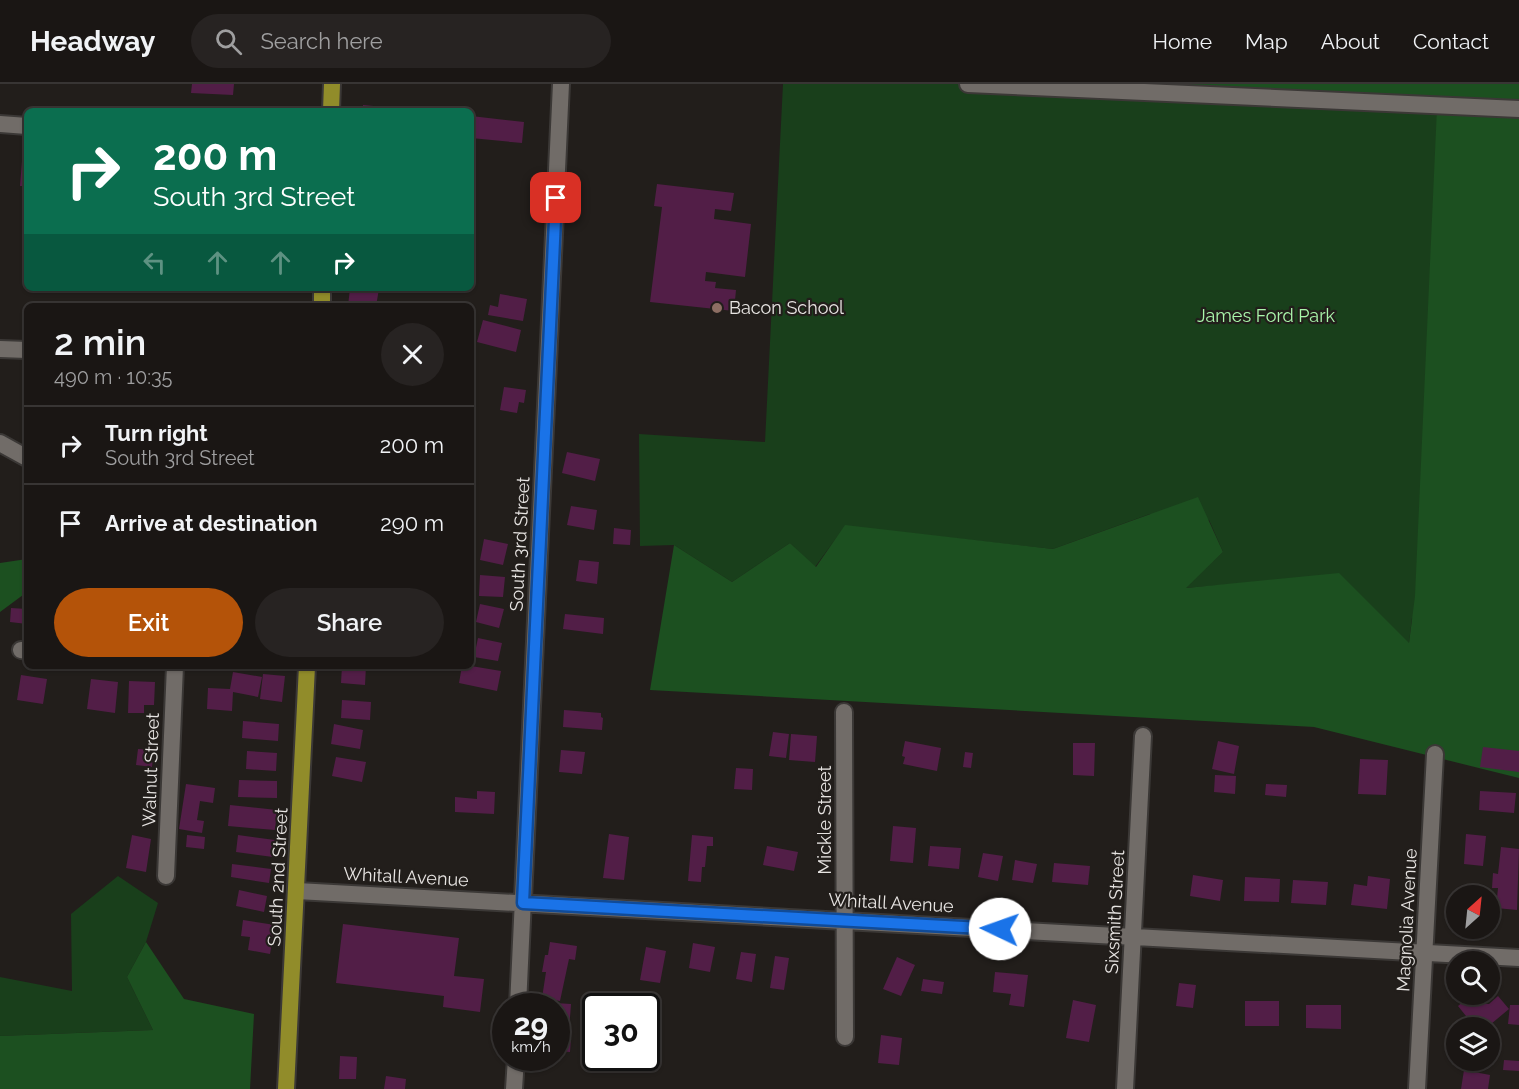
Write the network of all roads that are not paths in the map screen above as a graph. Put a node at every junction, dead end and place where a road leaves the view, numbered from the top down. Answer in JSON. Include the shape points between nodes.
{"nodes":[{"id":1,"x":332,"y":84,"type":"edge"},
{"id":2,"x":561,"y":84,"type":"edge"},
{"id":3,"x":968,"y":84,"type":"edge"},
{"id":4,"x":331,"y":108,"type":"edge"},
{"id":5,"x":1519,"y":109,"type":"edge"},
{"id":6,"x":0,"y":124,"type":"edge"},
{"id":7,"x":24,"y":126,"type":"edge"},
{"id":8,"x":0,"y":349,"type":"edge"},
{"id":9,"x":24,"y":350,"type":"edge"},
{"id":10,"x":0,"y":443,"type":"edge"},
{"id":11,"x":24,"y":456,"type":"edge"},
{"id":12,"x":175,"y":669,"type":"edge"},
{"id":13,"x":307,"y":669,"type":"edge"},
{"id":14,"x":844,"y":712,"type":"dead end"},
{"id":15,"x":1143,"y":736,"type":"dead end"},
{"id":16,"x":1435,"y":754,"type":"dead end"},
{"id":17,"x":166,"y":876,"type":"dead end"},
{"id":18,"x":297,"y":891,"type":"junction"},
{"id":19,"x":523,"y":903,"type":"junction"},
{"id":20,"x":844,"y":920,"type":"junction"},
{"id":21,"x":1133,"y":937,"type":"junction"},
{"id":22,"x":1425,"y":953,"type":"junction"},
{"id":23,"x":1519,"y":958,"type":"edge"},
{"id":24,"x":519,"y":993,"type":"edge"},
{"id":25,"x":844,"y":1037,"type":"dead end"},
{"id":26,"x":515,"y":1071,"type":"edge"},
{"id":27,"x":286,"y":1089,"type":"edge"},
{"id":28,"x":514,"y":1089,"type":"edge"},
{"id":29,"x":1125,"y":1089,"type":"edge"},
{"id":30,"x":1417,"y":1089,"type":"edge"}],
"edges":[{"from":1,"to":4,"type":"main road"},
{"from":2,"to":19,"type":"street","name":"South 3rd Street"},
{"from":3,"to":5,"type":"street"},
{"from":6,"to":7,"type":"street"},
{"from":8,"to":9,"type":"street"},
{"from":10,"to":11,"type":"street"},
{"from":12,"to":17,"type":"street","name":"Walnut Street"},
{"from":13,"to":18,"type":"main road","name":"South 2nd Street"},
{"from":14,"to":20,"type":"street","name":"Mickle Street"},
{"from":15,"to":21,"type":"street","name":"Sixsmith Street"},
{"from":16,"to":22,"type":"street","name":"Magnolia Avenue"},
{"from":18,"to":19,"type":"street","name":"Whitall Avenue"},
{"from":18,"to":27,"type":"main road","name":"South 2nd Street"},
{"from":19,"to":20,"type":"street","name":"Whitall Avenue"},
{"from":19,"to":24,"type":"street","name":"South 3rd Street"},
{"from":20,"to":21,"type":"street","name":"Whitall Avenue"},
{"from":20,"to":25,"type":"street","name":"Mickle Street"},
{"from":21,"to":22,"type":"street","name":"Whitall Avenue"},
{"from":21,"to":29,"type":"street","name":"Sixsmith Street"},
{"from":22,"to":23,"type":"street","name":"Whitall Avenue"},
{"from":22,"to":30,"type":"street","name":"Magnolia Avenue"},
{"from":26,"to":28,"type":"street"}]}
